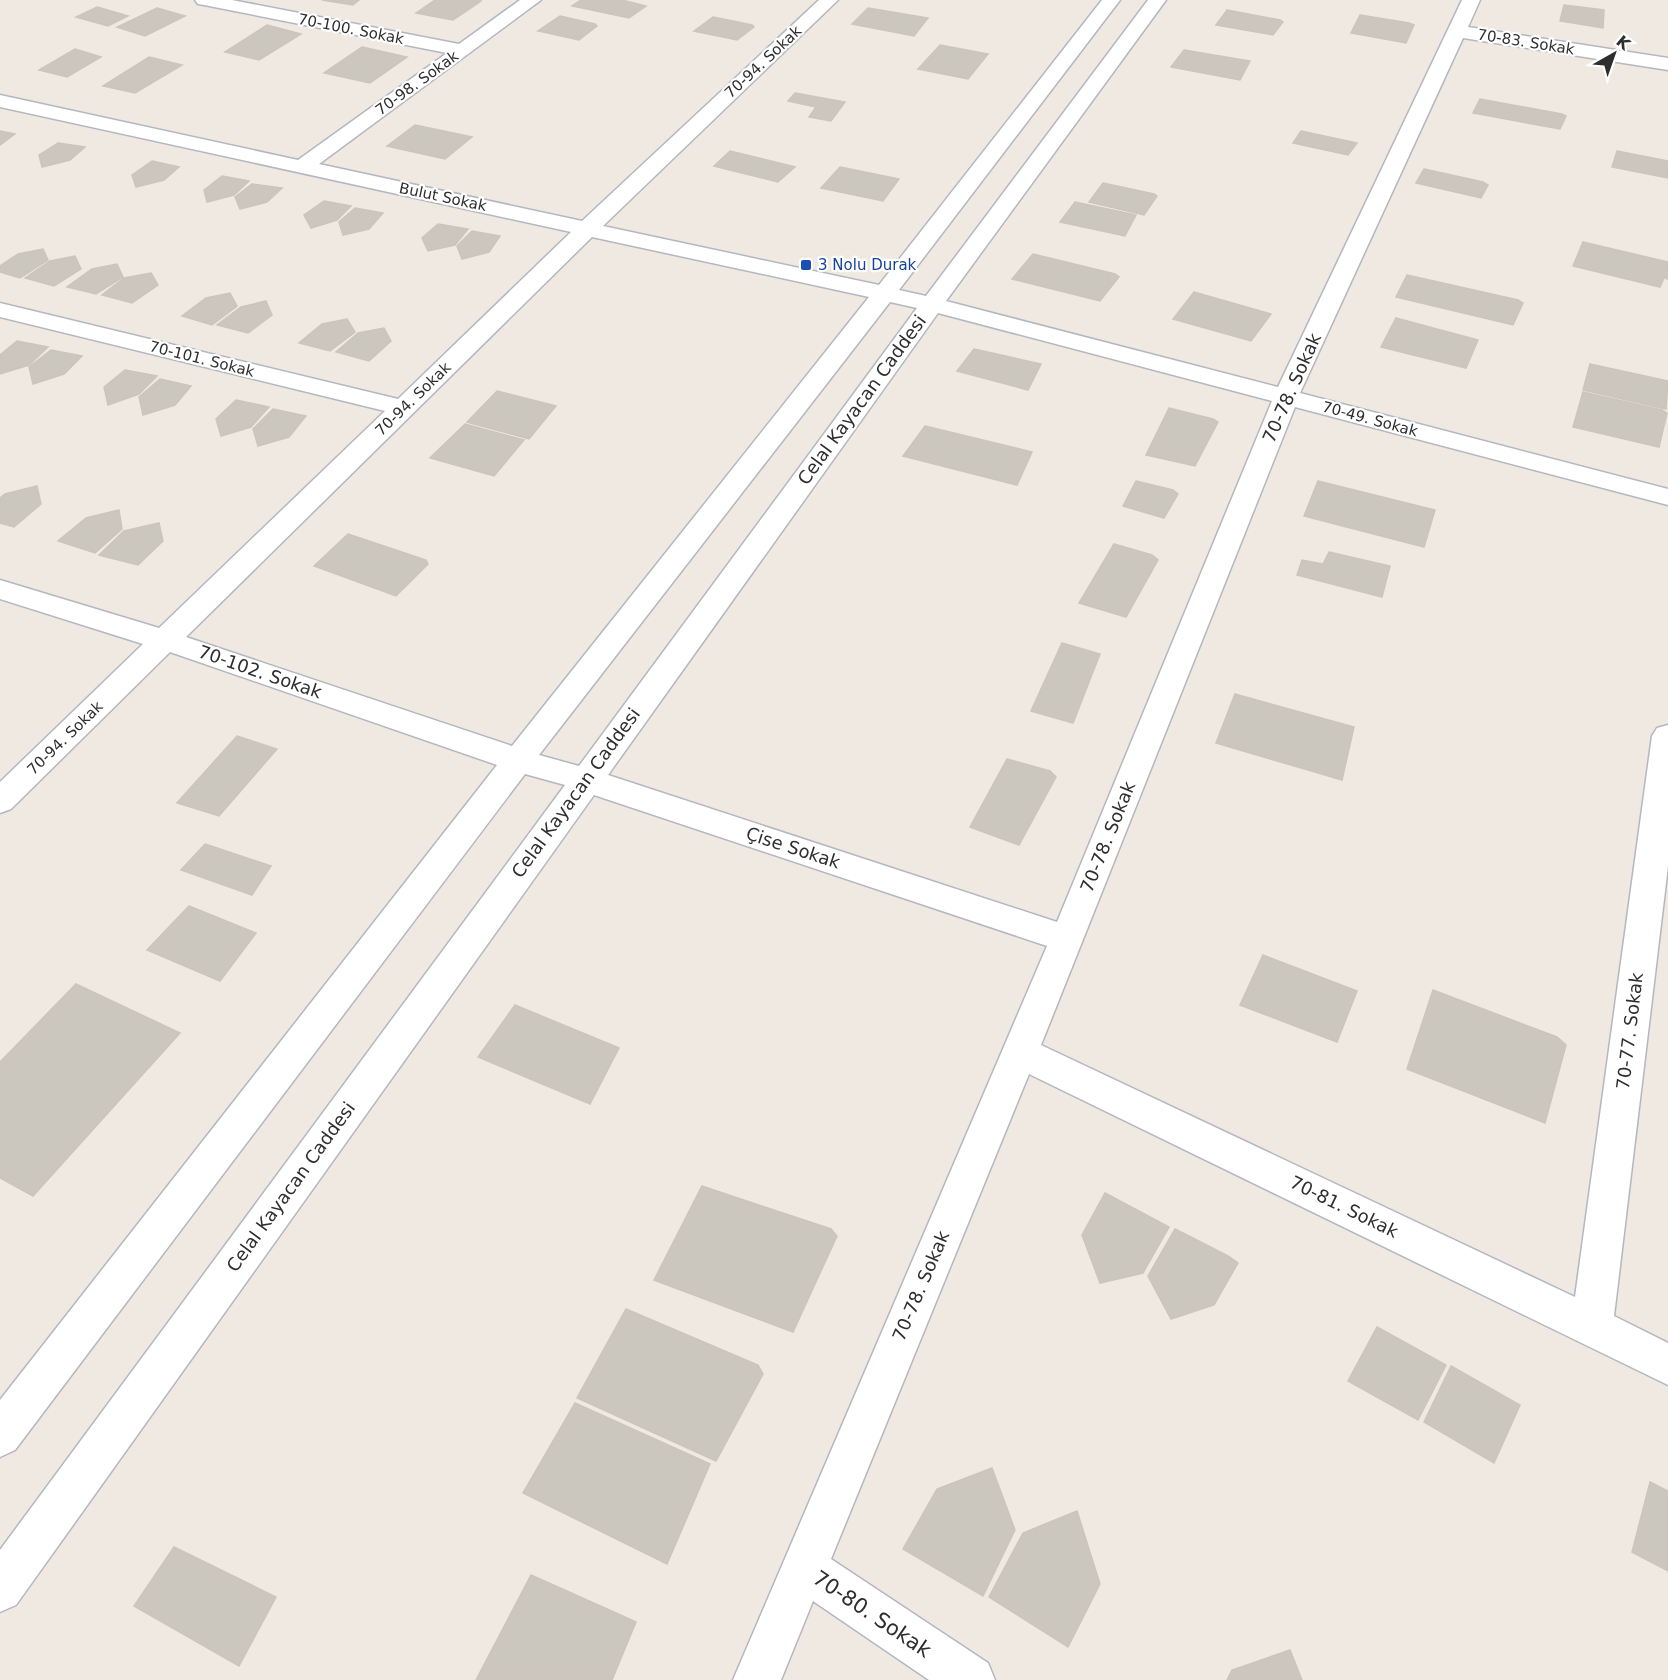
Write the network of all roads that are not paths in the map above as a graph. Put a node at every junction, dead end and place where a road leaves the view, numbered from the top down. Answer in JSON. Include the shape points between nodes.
{"nodes":[{"id":1,"x":204,"y":0,"type":"edge"},
{"id":2,"x":532,"y":0,"type":"edge"},
{"id":3,"x":829,"y":0,"type":"edge"},
{"id":4,"x":1111,"y":0,"type":"edge"},
{"id":5,"x":1156,"y":0,"type":"edge"},
{"id":6,"x":1471,"y":0,"type":"edge"},
{"id":7,"x":1456,"y":31,"type":"junction"},
{"id":8,"x":462,"y":50,"type":"junction"},
{"id":9,"x":1668,"y":64,"type":"edge"},
{"id":10,"x":0,"y":101,"type":"edge"},
{"id":11,"x":303,"y":166,"type":"junction"},
{"id":12,"x":588,"y":228,"type":"junction"},
{"id":13,"x":885,"y":293,"type":"junction"},
{"id":14,"x":932,"y":304,"type":"junction"},
{"id":15,"x":0,"y":310,"type":"edge"},
{"id":16,"x":1286,"y":397,"type":"junction"},
{"id":17,"x":404,"y":408,"type":"junction"},
{"id":18,"x":1668,"y":497,"type":"edge"},
{"id":19,"x":0,"y":589,"type":"edge"},
{"id":20,"x":165,"y":640,"type":"junction"},
{"id":21,"x":1668,"y":736,"type":"edge"},
{"id":22,"x":518,"y":760,"type":"junction"},
{"id":23,"x":586,"y":780,"type":"junction"},
{"id":24,"x":0,"y":801,"type":"edge"},
{"id":25,"x":1067,"y":939,"type":"junction"},
{"id":26,"x":1019,"y":1052,"type":"junction"},
{"id":27,"x":1592,"y":1326,"type":"junction"},
{"id":28,"x":1668,"y":1365,"type":"edge"},
{"id":29,"x":0,"y":1435,"type":"edge"},
{"id":30,"x":804,"y":1568,"type":"junction"},
{"id":31,"x":0,"y":1589,"type":"edge"},
{"id":32,"x":757,"y":1680,"type":"edge"},
{"id":33,"x":971,"y":1680,"type":"edge"}],
"edges":[{"from":1,"to":8,"type":"street","name":"70-100. Sokak"},
{"from":2,"to":8,"type":"street","name":"70-98. Sokak"},
{"from":3,"to":12,"type":"street","name":"70-94. Sokak"},
{"from":4,"to":13,"type":"street"},
{"from":5,"to":14,"type":"street","name":"Celal Kayacan Caddesi"},
{"from":6,"to":7,"type":"street","name":"70-78. Sokak"},
{"from":7,"to":9,"type":"street","name":"70-83. Sokak"},
{"from":7,"to":16,"type":"street","name":"70-78. Sokak"},
{"from":8,"to":11,"type":"street","name":"70-98. Sokak"},
{"from":10,"to":11,"type":"street","name":"Bulut Sokak"},
{"from":11,"to":12,"type":"street","name":"Bulut Sokak"},
{"from":12,"to":13,"type":"street","name":"Bulut Sokak"},
{"from":12,"to":17,"type":"street","name":"70-94. Sokak"},
{"from":13,"to":14,"type":"street","name":"Bulut Sokak"},
{"from":13,"to":22,"type":"street"},
{"from":14,"to":16,"type":"street","name":"70-49. Sokak"},
{"from":14,"to":23,"type":"street","name":"Celal Kayacan Caddesi"},
{"from":15,"to":17,"type":"street","name":"70-101. Sokak"},
{"from":16,"to":18,"type":"street","name":"70-49. Sokak"},
{"from":16,"to":25,"type":"street","name":"70-78. Sokak"},
{"from":17,"to":20,"type":"street","name":"70-94. Sokak"},
{"from":19,"to":20,"type":"street","name":"70-102. Sokak"},
{"from":20,"to":22,"type":"street","name":"70-102. Sokak"},
{"from":20,"to":24,"type":"street","name":"70-94. Sokak"},
{"from":21,"to":27,"type":"street","name":"70-77. Sokak"},
{"from":22,"to":23,"type":"street","name":"Çise Sokak"},
{"from":22,"to":29,"type":"street"},
{"from":23,"to":25,"type":"street","name":"Çise Sokak"},
{"from":23,"to":31,"type":"street","name":"Celal Kayacan Caddesi"},
{"from":25,"to":26,"type":"street","name":"70-78. Sokak"},
{"from":26,"to":27,"type":"street","name":"70-81. Sokak"},
{"from":26,"to":30,"type":"street","name":"70-78. Sokak"},
{"from":27,"to":28,"type":"street","name":"70-81. Sokak"},
{"from":30,"to":32,"type":"street","name":"70-78. Sokak"},
{"from":30,"to":33,"type":"street","name":"70-80. Sokak"}]}
